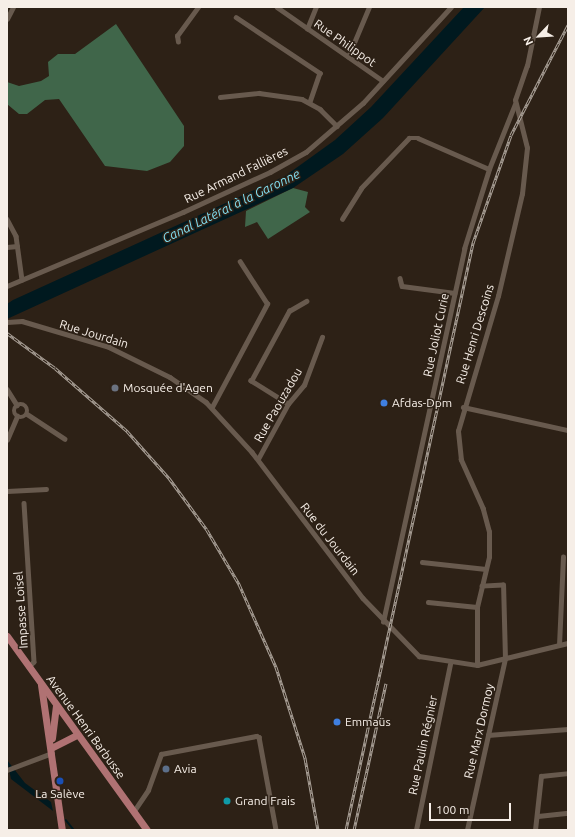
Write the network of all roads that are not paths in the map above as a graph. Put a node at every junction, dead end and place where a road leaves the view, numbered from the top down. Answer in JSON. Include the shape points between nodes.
{"nodes":[{"id":1,"x":13,"y":7,"type":"edge"},
{"id":2,"x":198,"y":7,"type":"edge"},
{"id":3,"x":277,"y":7,"type":"edge"},
{"id":4,"x":316,"y":7,"type":"edge"},
{"id":5,"x":369,"y":7,"type":"edge"},
{"id":6,"x":451,"y":7,"type":"edge"},
{"id":7,"x":539,"y":7,"type":"edge"},
{"id":8,"x":236,"y":17,"type":"dead end"},
{"id":9,"x":7,"y":19,"type":"edge"},
{"id":10,"x":307,"y":29,"type":"junction"},
{"id":11,"x":178,"y":42,"type":"dead end"},
{"id":12,"x":348,"y":57,"type":"junction"},
{"id":13,"x":383,"y":81,"type":"junction"},
{"id":14,"x":220,"y":97,"type":"dead end"},
{"id":15,"x":310,"y":102,"type":"junction"},
{"id":16,"x":515,"y":104,"type":"junction"},
{"id":17,"x":337,"y":126,"type":"junction"},
{"id":18,"x":489,"y":168,"type":"junction"},
{"id":19,"x":7,"y":219,"type":"edge"},
{"id":20,"x":342,"y":219,"type":"dead end"},
{"id":21,"x":18,"y":246,"type":"junction"},
{"id":22,"x":7,"y":247,"type":"edge"},
{"id":23,"x":240,"y":262,"type":"dead end"},
{"id":24,"x":400,"y":278,"type":"dead end"},
{"id":25,"x":22,"y":280,"type":"junction"},
{"id":26,"x":7,"y":286,"type":"edge"},
{"id":27,"x":455,"y":293,"type":"junction"},
{"id":28,"x":306,"y":301,"type":"dead end"},
{"id":29,"x":7,"y":322,"type":"edge"},
{"id":30,"x":322,"y":337,"type":"dead end"},
{"id":31,"x":7,"y":389,"type":"edge"},
{"id":32,"x":288,"y":404,"type":"junction"},
{"id":33,"x":17,"y":405,"type":"junction"},
{"id":34,"x":212,"y":407,"type":"junction"},
{"id":35,"x":463,"y":407,"type":"junction"},
{"id":36,"x":27,"y":414,"type":"junction"},
{"id":37,"x":18,"y":416,"type":"junction"},
{"id":38,"x":568,"y":430,"type":"edge"},
{"id":39,"x":65,"y":439,"type":"dead end"},
{"id":40,"x":7,"y":440,"type":"edge"},
{"id":41,"x":258,"y":459,"type":"junction"},
{"id":42,"x":46,"y":489,"type":"dead end"},
{"id":43,"x":7,"y":491,"type":"edge"},
{"id":44,"x":24,"y":503,"type":"dead end"},
{"id":45,"x":563,"y":558,"type":"dead end"},
{"id":46,"x":422,"y":562,"type":"dead end"},
{"id":47,"x":486,"y":570,"type":"junction"},
{"id":48,"x":482,"y":586,"type":"junction"},
{"id":49,"x":428,"y":602,"type":"dead end"},
{"id":50,"x":477,"y":607,"type":"junction"},
{"id":51,"x":383,"y":622,"type":"junction"},
{"id":52,"x":7,"y":636,"type":"edge"},
{"id":53,"x":568,"y":643,"type":"edge"},
{"id":54,"x":559,"y":645,"type":"junction"},
{"id":55,"x":505,"y":659,"type":"junction"},
{"id":56,"x":450,"y":664,"type":"junction"},
{"id":57,"x":477,"y":665,"type":"junction"},
{"id":58,"x":29,"y":667,"type":"junction"},
{"id":59,"x":41,"y":683,"type":"junction"},
{"id":60,"x":55,"y":704,"type":"junction"},
{"id":61,"x":46,"y":713,"type":"junction"},
{"id":62,"x":568,"y":729,"type":"edge"},
{"id":63,"x":77,"y":735,"type":"junction"},
{"id":64,"x":488,"y":735,"type":"junction"},
{"id":65,"x":51,"y":749,"type":"junction"},
{"id":66,"x":7,"y":770,"type":"edge"},
{"id":67,"x":568,"y":773,"type":"edge"},
{"id":68,"x":134,"y":812,"type":"junction"},
{"id":69,"x":568,"y":813,"type":"edge"},
{"id":70,"x":538,"y":816,"type":"junction"},
{"id":71,"x":62,"y":829,"type":"edge"},
{"id":72,"x":147,"y":830,"type":"edge"},
{"id":73,"x":276,"y":830,"type":"edge"},
{"id":74,"x":416,"y":830,"type":"edge"},
{"id":75,"x":467,"y":830,"type":"edge"},
{"id":76,"x":534,"y":830,"type":"edge"}],
"edges":[{"from":1,"to":9,"type":"street"},
{"from":2,"to":11,"type":"street","via":[[177,36]]},
{"from":3,"to":10,"type":"street","name":"Rue Philippot"},
{"from":4,"to":10,"type":"street"},
{"from":5,"to":12,"type":"street"},
{"from":6,"to":13,"type":"street","name":"Rue Armand Fallières"},
{"from":7,"to":16,"type":"street","name":"Rue Henri Descoins"},
{"from":8,"to":15,"type":"street","via":[[320,73]]},
{"from":10,"to":12,"type":"street","name":"Rue Philippot"},
{"from":12,"to":13,"type":"street","name":"Rue Philippot"},
{"from":13,"to":17,"type":"street","name":"Rue Armand Fallières"},
{"from":14,"to":15,"type":"street","via":[[258,93]]},
{"from":15,"to":17,"type":"street"},
{"from":16,"to":18,"type":"street","name":"Rue Joliot Curie"},
{"from":16,"to":35,"type":"street","name":"Rue Henri Descoins","via":[[527,148],[522,194],[498,296]]},
{"from":17,"to":25,"type":"street","name":"Rue Armand Fallières","via":[[306,152],[270,172]]},
{"from":18,"to":20,"type":"street","via":[[418,138],[410,138],[360,188]]},
{"from":18,"to":27,"type":"street","name":"Rue Joliot Curie"},
{"from":19,"to":21,"type":"street","via":[[15,232]]},
{"from":21,"to":22,"type":"street"},
{"from":21,"to":25,"type":"street"},
{"from":23,"to":34,"type":"street","via":[[267,304]]},
{"from":24,"to":27,"type":"street","via":[[402,286]]},
{"from":25,"to":26,"type":"street","name":"Rue Armand Fallières"},
{"from":27,"to":51,"type":"street","name":"Rue Joliot Curie"},
{"from":28,"to":32,"type":"street","via":[[289,311],[252,381]]},
{"from":29,"to":34,"type":"street","name":"Rue Jourdain","via":[[22,321],[116,350],[170,377]]},
{"from":30,"to":32,"type":"street","name":"Rue Paouzadou","via":[[304,386]]},
{"from":31,"to":33,"type":"street"},
{"from":32,"to":41,"type":"street","name":"Rue Paouzadou"},
{"from":33,"to":36,"type":"street","via":[[27,406]]},
{"from":33,"to":37,"type":"street","via":[[14,412]]},
{"from":34,"to":41,"type":"street","name":"Rue Jourdain"},
{"from":35,"to":38,"type":"street"},
{"from":35,"to":47,"type":"street","name":"Rue Henri Descoins","via":[[457,444],[461,460],[488,523],[490,546]]},
{"from":36,"to":37,"type":"street"},
{"from":36,"to":39,"type":"street"},
{"from":37,"to":40,"type":"street"},
{"from":41,"to":51,"type":"street","name":"Rue du Jourdain","via":[[307,528]]},
{"from":42,"to":43,"type":"street"},
{"from":44,"to":58,"type":"street","name":"Impasse Loisel","via":[[34,662]]},
{"from":45,"to":54,"type":"street"},
{"from":46,"to":47,"type":"street"},
{"from":47,"to":48,"type":"street","name":"Rue Henri Descoins"},
{"from":48,"to":50,"type":"street","name":"Rue Henri Descoins"},
{"from":48,"to":55,"type":"street","name":"Rue Marx Dormoy","via":[[503,585]]},
{"from":49,"to":50,"type":"street"},
{"from":50,"to":57,"type":"street","name":"Rue Henri Descoins"},
{"from":51,"to":56,"type":"street","name":"Rue du Jourdain","via":[[419,656]]},
{"from":52,"to":58,"type":"main road","name":"Avenue Henri Barbusse"},
{"from":53,"to":54,"type":"street","name":"Rue du Jourdain"},
{"from":54,"to":55,"type":"street","name":"Rue du Jourdain"},
{"from":55,"to":57,"type":"street","name":"Rue du Jourdain"},
{"from":55,"to":64,"type":"street","name":"Rue Marx Dormoy"},
{"from":56,"to":57,"type":"street","name":"Rue du Jourdain"},
{"from":56,"to":74,"type":"street","name":"Rue Paulin Régnier"},
{"from":58,"to":59,"type":"main road","name":"Avenue Henri Barbusse"},
{"from":59,"to":60,"type":"main road","name":"Avenue Henri Barbusse"},
{"from":59,"to":61,"type":"main road"},
{"from":60,"to":61,"type":"main road"},
{"from":60,"to":63,"type":"main road","name":"Avenue Henri Barbusse"},
{"from":60,"to":65,"type":"main road"},
{"from":61,"to":65,"type":"main road"},
{"from":62,"to":64,"type":"street"},
{"from":63,"to":65,"type":"main road"},
{"from":63,"to":68,"type":"main road","name":"Avenue Henri Barbusse"},
{"from":64,"to":75,"type":"street","name":"Rue Marx Dormoy"},
{"from":65,"to":66,"type":"street"},
{"from":65,"to":71,"type":"main road"},
{"from":67,"to":70,"type":"street","via":[[541,776]]},
{"from":68,"to":72,"type":"main road","name":"Avenue Henri Barbusse"},
{"from":68,"to":73,"type":"street","via":[[148,790],[161,754],[259,737]]},
{"from":69,"to":70,"type":"street"},
{"from":70,"to":76,"type":"street"}]}
